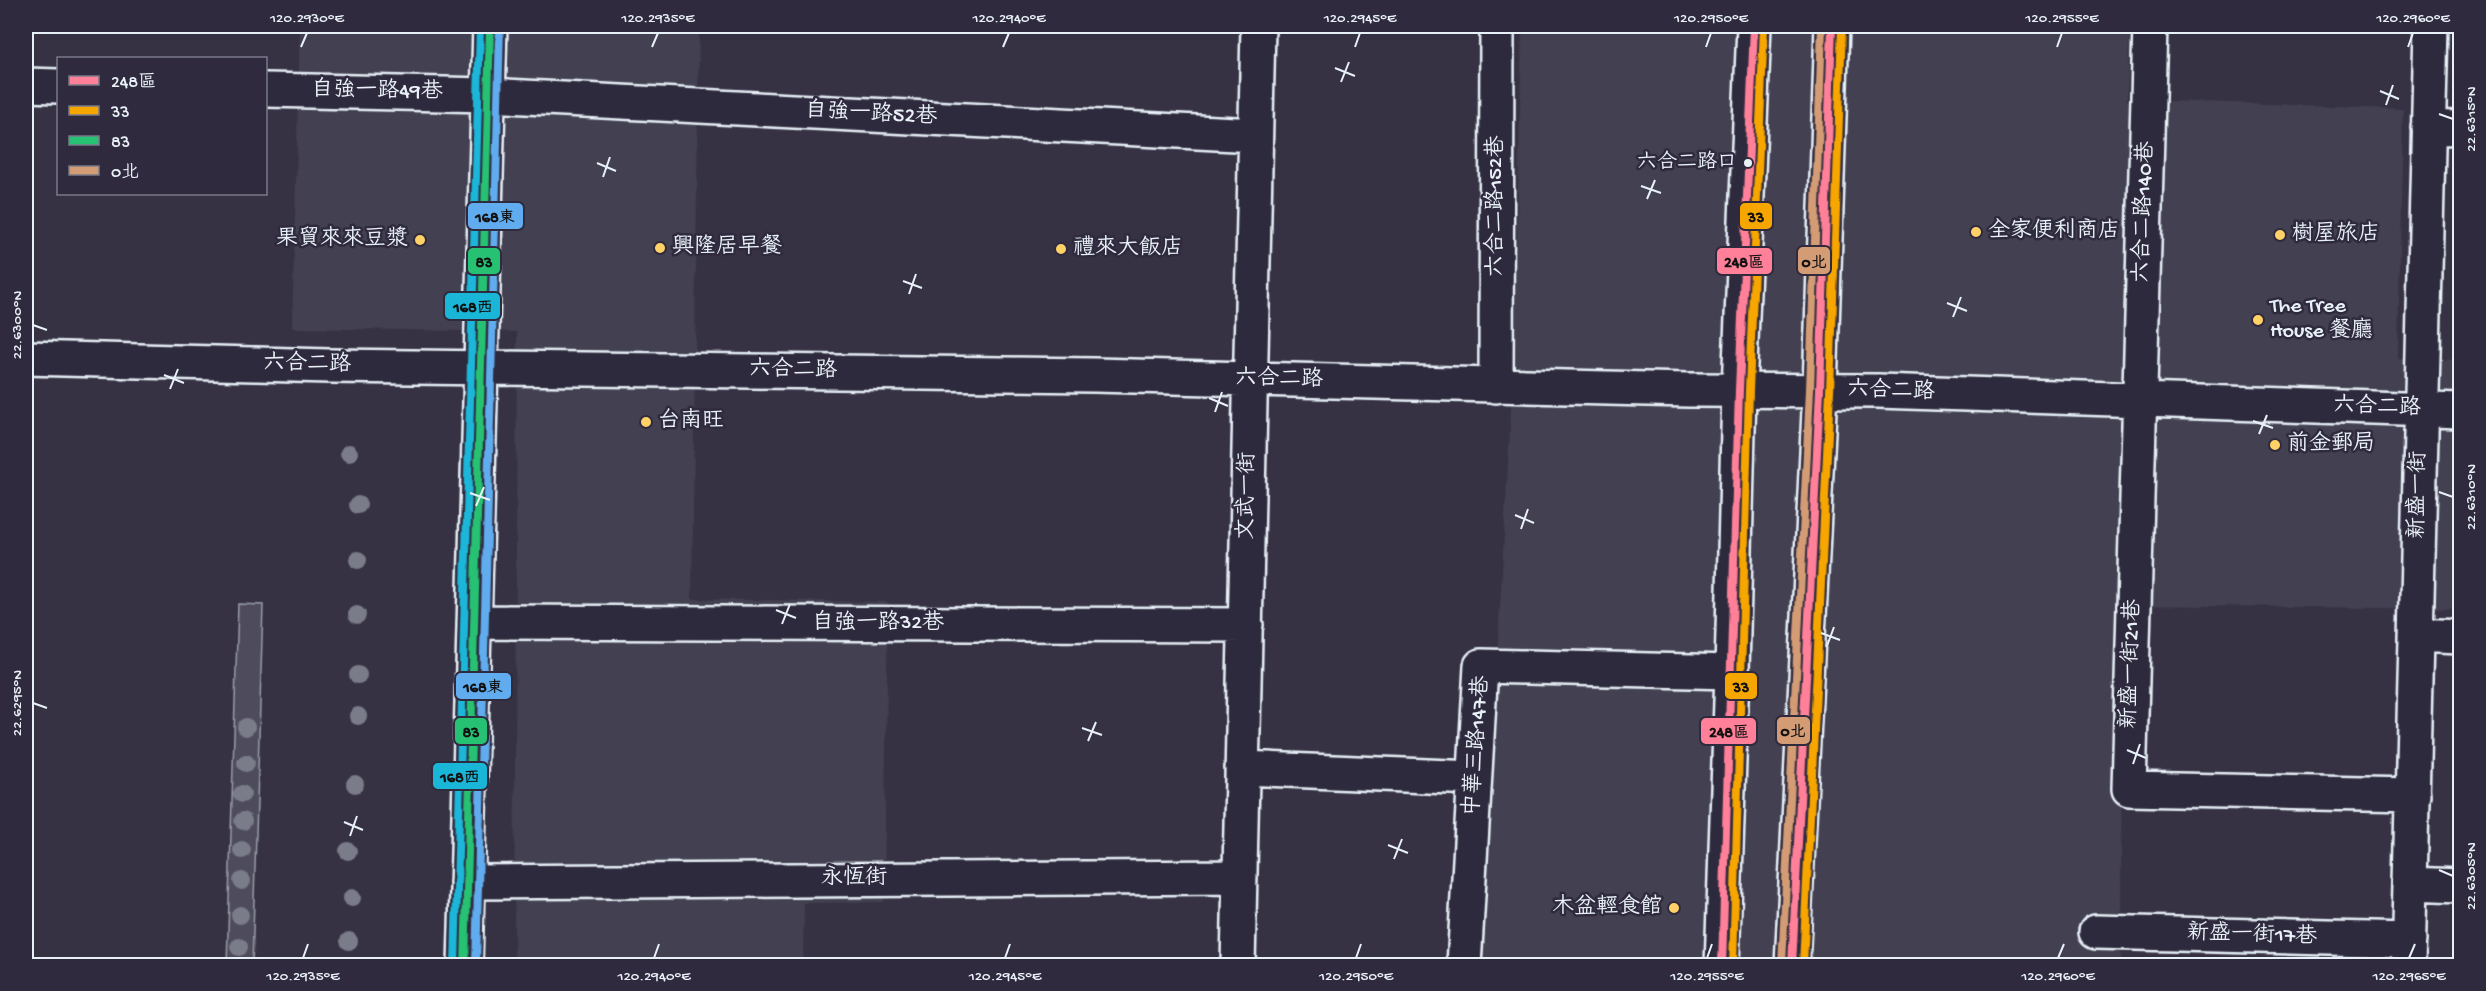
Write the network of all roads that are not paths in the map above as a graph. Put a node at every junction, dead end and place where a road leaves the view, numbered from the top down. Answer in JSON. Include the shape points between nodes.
{"nodes":[{"id":1,"x":490,"y":26,"type":"edge"},
{"id":2,"x":1258,"y":26,"type":"edge"},
{"id":3,"x":1497,"y":26,"type":"edge"},
{"id":4,"x":1754,"y":26,"type":"edge"},
{"id":5,"x":1832,"y":26,"type":"edge"},
{"id":6,"x":2150,"y":26,"type":"edge"},
{"id":7,"x":2431,"y":26,"type":"edge"},
{"id":8,"x":26,"y":85,"type":"edge"},
{"id":9,"x":57,"y":86,"type":"edge"},
{"id":10,"x":267,"y":90,"type":"edge"},
{"id":11,"x":488,"y":95,"type":"junction"},
{"id":12,"x":2428,"y":127,"type":"junction"},
{"id":13,"x":2460,"y":128,"type":"edge"},
{"id":14,"x":1255,"y":135,"type":"junction"},
{"id":15,"x":26,"y":358,"type":"edge"},
{"id":16,"x":482,"y":366,"type":"junction"},
{"id":17,"x":1251,"y":379,"type":"junction"},
{"id":18,"x":1496,"y":386,"type":"junction"},
{"id":19,"x":1739,"y":390,"type":"junction"},
{"id":20,"x":1820,"y":390,"type":"junction"},
{"id":21,"x":2140,"y":398,"type":"junction"},
{"id":22,"x":2421,"y":410,"type":"junction"},
{"id":23,"x":2460,"y":411,"type":"edge"},
{"id":24,"x":474,"y":622,"type":"junction"},
{"id":25,"x":1246,"y":626,"type":"junction"},
{"id":26,"x":2416,"y":635,"type":"junction"},
{"id":27,"x":2460,"y":638,"type":"edge"},
{"id":28,"x":1732,"y":672,"type":"junction"},
{"id":29,"x":1242,"y":768,"type":"junction"},
{"id":30,"x":1474,"y":778,"type":"junction"},
{"id":31,"x":2413,"y":795,"type":"junction"},
{"id":32,"x":1240,"y":877,"type":"junction"},
{"id":33,"x":467,"y":882,"type":"junction"},
{"id":34,"x":2410,"y":884,"type":"junction"},
{"id":35,"x":2460,"y":886,"type":"edge"},
{"id":36,"x":2096,"y":932,"type":"dead end"},
{"id":37,"x":2409,"y":953,"type":"edge"},
{"id":38,"x":465,"y":966,"type":"edge"},
{"id":39,"x":1238,"y":966,"type":"edge"},
{"id":40,"x":1464,"y":966,"type":"edge"},
{"id":41,"x":1722,"y":966,"type":"edge"},
{"id":42,"x":1792,"y":966,"type":"edge"}],
"edges":[{"from":1,"to":11,"type":"street"},
{"from":2,"to":14,"type":"street","name":"文武一街"},
{"from":3,"to":18,"type":"street","name":"六合二路152巷"},
{"from":4,"to":19,"type":"street"},
{"from":5,"to":20,"type":"street"},
{"from":6,"to":21,"type":"street","name":"六合二路140巷"},
{"from":7,"to":12,"type":"street","name":"新盛一街"},
{"from":8,"to":9,"type":"street"},
{"from":10,"to":11,"type":"street","name":"自強一路49巷"},
{"from":11,"to":14,"type":"street","name":"自強一路52巷"},
{"from":11,"to":16,"type":"street"},
{"from":12,"to":13,"type":"street"},
{"from":12,"to":22,"type":"street","name":"新盛一街"},
{"from":14,"to":17,"type":"street","name":"文武一街"},
{"from":15,"to":16,"type":"street","name":"六合二路"},
{"from":16,"to":17,"type":"street","name":"六合二路"},
{"from":16,"to":24,"type":"street"},
{"from":17,"to":18,"type":"street","name":"六合二路"},
{"from":17,"to":25,"type":"street","name":"文武一街"},
{"from":18,"to":19,"type":"street","name":"六合二路"},
{"from":19,"to":20,"type":"street","name":"六合二路"},
{"from":19,"to":28,"type":"street"},
{"from":20,"to":21,"type":"street","name":"六合二路"},
{"from":20,"to":42,"type":"street"},
{"from":21,"to":22,"type":"street","name":"六合二路"},
{"from":21,"to":31,"type":"street","name":"新盛一街21巷","via":[[2129,789]]},
{"from":22,"to":23,"type":"street","name":"六合二路"},
{"from":22,"to":26,"type":"street","name":"新盛一街"},
{"from":24,"to":25,"type":"street","name":"自強一路32巷"},
{"from":24,"to":33,"type":"street"},
{"from":25,"to":29,"type":"street","name":"文武一街"},
{"from":26,"to":27,"type":"street"},
{"from":26,"to":31,"type":"street","name":"新盛一街"},
{"from":28,"to":30,"type":"street","name":"中華三路147巷","via":[[1481,666]]},
{"from":28,"to":41,"type":"street"},
{"from":29,"to":30,"type":"street"},
{"from":29,"to":32,"type":"street","name":"文武一街"},
{"from":30,"to":40,"type":"street","name":"中華三路147巷"},
{"from":31,"to":34,"type":"street","name":"新盛一街"},
{"from":32,"to":33,"type":"street","name":"永恆街"},
{"from":32,"to":39,"type":"street","name":"文武一街"},
{"from":33,"to":38,"type":"street"},
{"from":34,"to":35,"type":"street"},
{"from":34,"to":37,"type":"street","name":"新盛一街"},
{"from":36,"to":37,"type":"street","name":"新盛一街17巷"}]}
